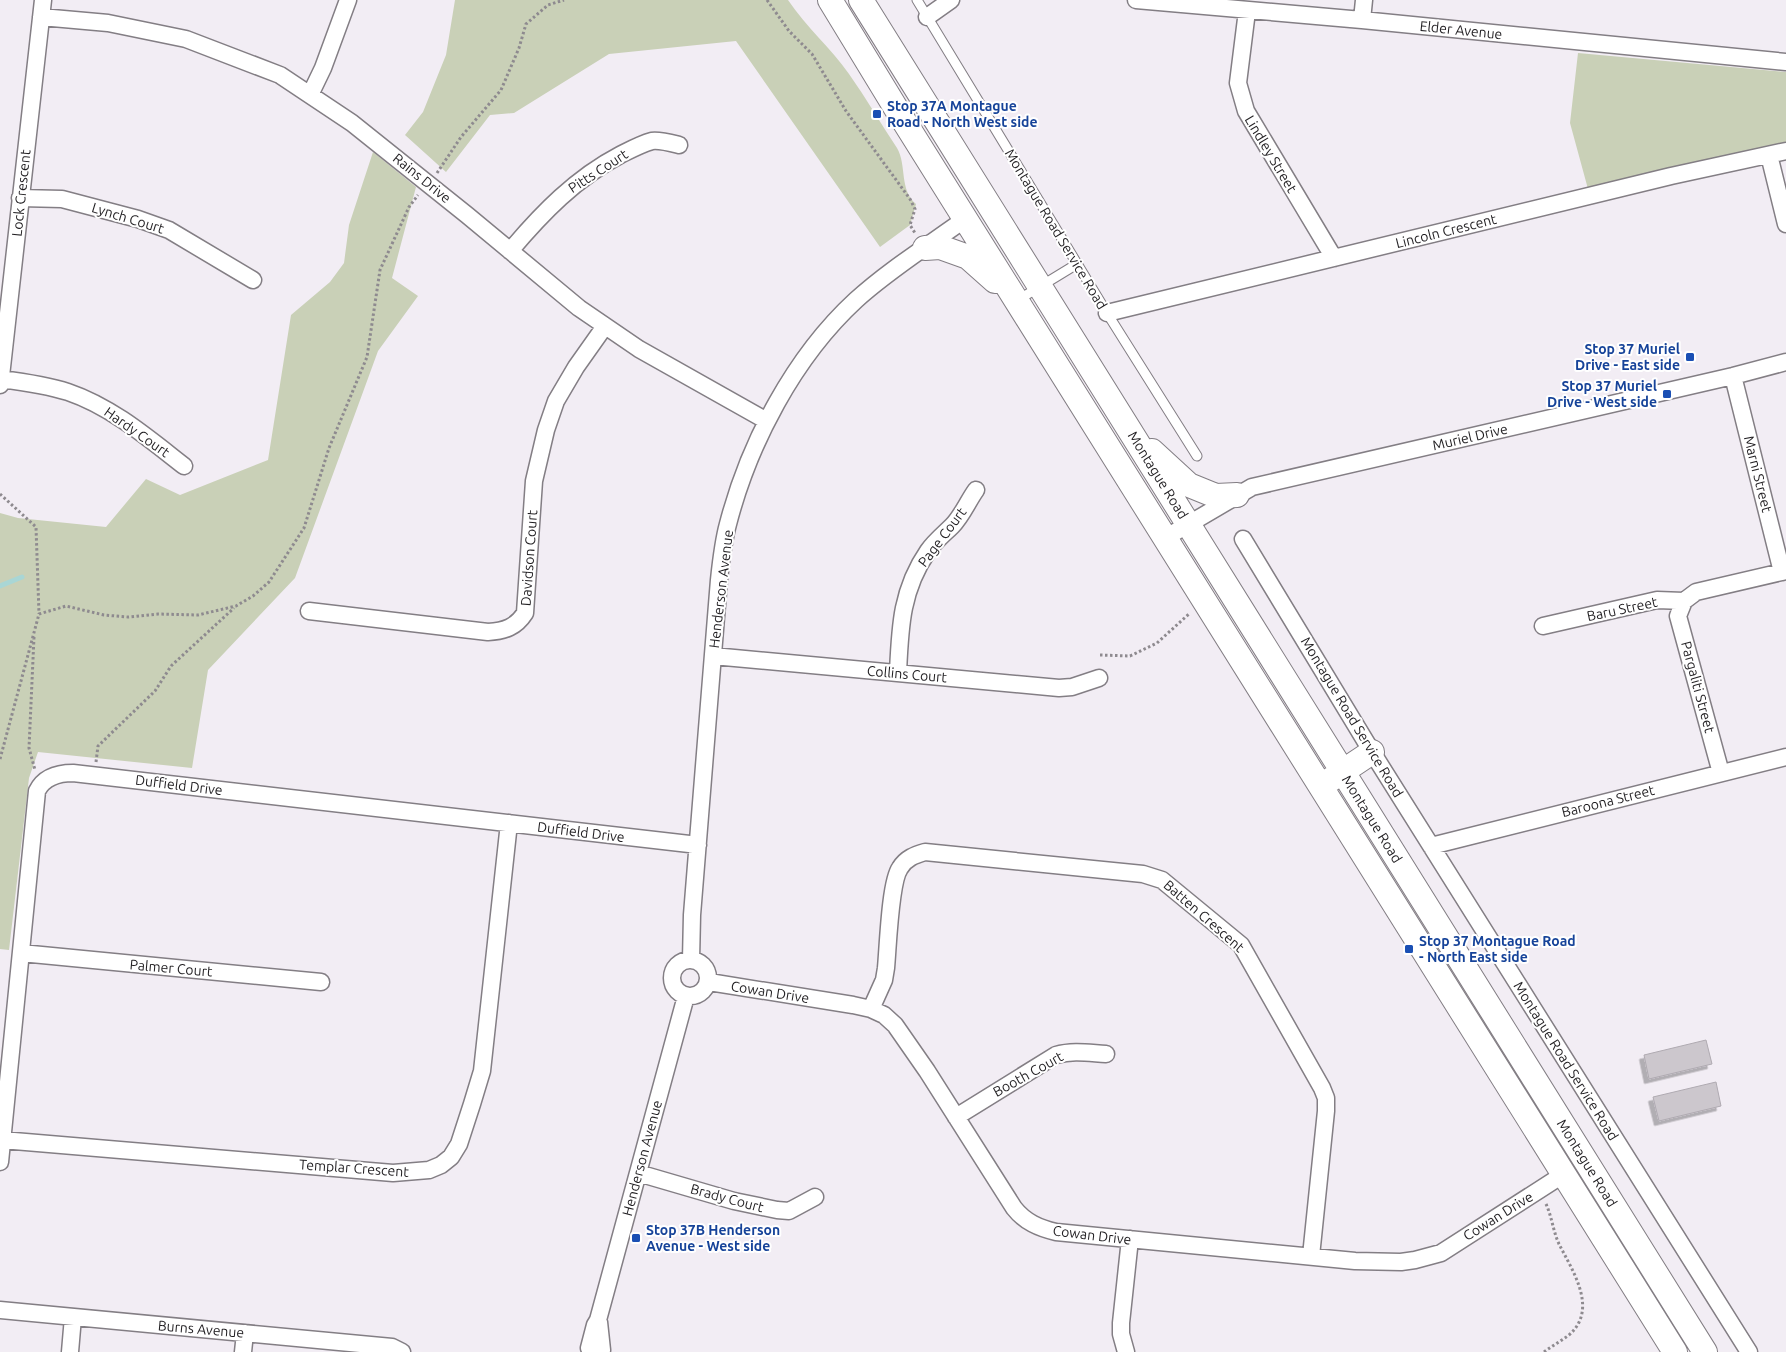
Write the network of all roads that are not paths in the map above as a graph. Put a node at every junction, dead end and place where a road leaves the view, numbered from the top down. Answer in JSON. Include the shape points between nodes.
{"nodes":[{"id":1,"x":43,"y":0,"type":"edge"},
{"id":2,"x":348,"y":0,"type":"edge"},
{"id":3,"x":830,"y":0,"type":"edge"},
{"id":4,"x":861,"y":0,"type":"edge"},
{"id":5,"x":917,"y":0,"type":"edge"},
{"id":6,"x":951,"y":0,"type":"edge"},
{"id":7,"x":1136,"y":0,"type":"edge"},
{"id":8,"x":1364,"y":0,"type":"edge"},
{"id":9,"x":1247,"y":11,"type":"junction"},
{"id":10,"x":927,"y":16,"type":"junction"},
{"id":11,"x":41,"y":17,"type":"junction"},
{"id":12,"x":1362,"y":20,"type":"junction"},
{"id":13,"x":1786,"y":62,"type":"edge"},
{"id":14,"x":310,"y":95,"type":"junction"},
{"id":15,"x":679,"y":145,"type":"dead end"},
{"id":16,"x":1786,"y":151,"type":"edge"},
{"id":17,"x":1768,"y":155,"type":"junction"},
{"id":18,"x":20,"y":198,"type":"junction"},
{"id":19,"x":987,"y":203,"type":"junction"},
{"id":20,"x":965,"y":219,"type":"junction"},
{"id":21,"x":1786,"y":224,"type":"edge"},
{"id":22,"x":925,"y":248,"type":"junction"},
{"id":23,"x":510,"y":251,"type":"junction"},
{"id":24,"x":1334,"y":258,"type":"junction"},
{"id":25,"x":1077,"y":264,"type":"junction"},
{"id":26,"x":253,"y":280,"type":"dead end"},
{"id":27,"x":1039,"y":286,"type":"junction"},
{"id":28,"x":1017,"y":301,"type":"junction"},
{"id":29,"x":1107,"y":313,"type":"junction"},
{"id":30,"x":605,"y":326,"type":"junction"},
{"id":31,"x":1786,"y":362,"type":"edge"},
{"id":32,"x":1733,"y":376,"type":"junction"},
{"id":33,"x":0,"y":382,"type":"edge"},
{"id":34,"x":767,"y":421,"type":"junction"},
{"id":35,"x":1130,"y":432,"type":"junction"},
{"id":36,"x":1198,"y":456,"type":"dead end"},
{"id":37,"x":184,"y":466,"type":"dead end"},
{"id":38,"x":976,"y":490,"type":"dead end"},
{"id":39,"x":1237,"y":495,"type":"junction"},
{"id":40,"x":1189,"y":523,"type":"junction"},
{"id":41,"x":1165,"y":538,"type":"junction"},
{"id":42,"x":1243,"y":540,"type":"dead end"},
{"id":43,"x":1784,"y":571,"type":"edge"},
{"id":44,"x":1684,"y":601,"type":"junction"},
{"id":45,"x":309,"y":611,"type":"dead end"},
{"id":46,"x":1543,"y":626,"type":"dead end"},
{"id":47,"x":713,"y":656,"type":"junction"},
{"id":48,"x":898,"y":673,"type":"junction"},
{"id":49,"x":1099,"y":678,"type":"dead end"},
{"id":50,"x":1372,"y":752,"type":"junction"},
{"id":51,"x":1786,"y":757,"type":"edge"},
{"id":52,"x":1342,"y":771,"type":"junction"},
{"id":53,"x":1722,"y":773,"type":"junction"},
{"id":54,"x":1321,"y":786,"type":"junction"},
{"id":55,"x":509,"y":824,"type":"junction"},
{"id":56,"x":698,"y":845,"type":"junction"},
{"id":57,"x":1431,"y":846,"type":"junction"},
{"id":58,"x":21,"y":953,"type":"junction"},
{"id":59,"x":691,"y":960,"type":"junction"},
{"id":60,"x":322,"y":982,"type":"dead end"},
{"id":61,"x":709,"y":982,"type":"junction"},
{"id":62,"x":686,"y":996,"type":"junction"},
{"id":63,"x":871,"y":1009,"type":"junction"},
{"id":64,"x":1106,"y":1054,"type":"dead end"},
{"id":65,"x":956,"y":1117,"type":"junction"},
{"id":66,"x":2,"y":1140,"type":"junction"},
{"id":67,"x":1586,"y":1161,"type":"junction"},
{"id":68,"x":0,"y":1162,"type":"edge"},
{"id":69,"x":638,"y":1173,"type":"junction"},
{"id":70,"x":1564,"y":1174,"type":"junction"},
{"id":71,"x":815,"y":1196,"type":"dead end"},
{"id":72,"x":1130,"y":1239,"type":"junction"},
{"id":73,"x":1311,"y":1256,"type":"junction"},
{"id":74,"x":0,"y":1310,"type":"edge"},
{"id":75,"x":73,"y":1317,"type":"junction"},
{"id":76,"x":245,"y":1334,"type":"junction"},
{"id":77,"x":594,"y":1351,"type":"edge"},
{"id":78,"x":70,"y":1352,"type":"edge"},
{"id":79,"x":243,"y":1352,"type":"edge"},
{"id":80,"x":402,"y":1352,"type":"edge"},
{"id":81,"x":1126,"y":1352,"type":"edge"},
{"id":82,"x":1675,"y":1352,"type":"edge"},
{"id":83,"x":1705,"y":1352,"type":"edge"},
{"id":84,"x":1749,"y":1352,"type":"edge"}],
"edges":[{"from":1,"to":11,"type":"street","name":"Lock Crescent"},
{"from":2,"to":14,"type":"street"},
{"from":3,"to":20,"type":"main road","name":"Montague Road"},
{"from":4,"to":19,"type":"main road","name":"Montague Road"},
{"from":5,"to":10,"type":"lane","name":"Montague Road Service Road"},
{"from":6,"to":10,"type":"street"},
{"from":7,"to":9,"type":"street","name":"Elder Avenue"},
{"from":8,"to":12,"type":"street"},
{"from":9,"to":12,"type":"street","name":"Elder Avenue"},
{"from":9,"to":24,"type":"street","name":"Lindley Street","via":[[1238,83],[1246,111]]},
{"from":10,"to":25,"type":"lane","name":"Montague Road Service Road"},
{"from":11,"to":14,"type":"street","name":"Rains Drive","via":[[108,23],[186,39],[280,76]]},
{"from":11,"to":18,"type":"street","name":"Lock Crescent"},
{"from":12,"to":13,"type":"street","name":"Elder Avenue"},
{"from":14,"to":23,"type":"street","name":"Rains Drive","via":[[352,123]]},
{"from":15,"to":23,"type":"street","name":"Pitts Court","via":[[654,141],[607,162],[548,208]]},
{"from":16,"to":17,"type":"street","name":"Lincoln Crescent"},
{"from":17,"to":21,"type":"street"},
{"from":17,"to":24,"type":"street","name":"Lincoln Crescent"},
{"from":18,"to":26,"type":"street","name":"Lynch Court","via":[[62,199],[138,219],[169,230]]},
{"from":18,"to":33,"type":"street","name":"Lock Crescent"},
{"from":19,"to":20,"type":"main road"},
{"from":19,"to":27,"type":"main road","name":"Montague Road"},
{"from":20,"to":22,"type":"street","name":"Henderson Avenue"},
{"from":20,"to":28,"type":"main road","name":"Montague Road"},
{"from":22,"to":28,"type":"main road","via":[[940,247],[968,257]]},
{"from":22,"to":34,"type":"street","name":"Henderson Avenue","via":[[855,301],[833,324],[812,350]]},
{"from":23,"to":30,"type":"street","name":"Rains Drive"},
{"from":24,"to":29,"type":"street","name":"Lincoln Crescent"},
{"from":25,"to":27,"type":"lane"},
{"from":25,"to":29,"type":"lane","name":"Montague Road Service Road"},
{"from":27,"to":28,"type":"lane"},
{"from":27,"to":35,"type":"main road","name":"Montague Road"},
{"from":28,"to":41,"type":"main road","name":"Montague Road"},
{"from":29,"to":36,"type":"lane","name":"Montague Road Service Road"},
{"from":30,"to":34,"type":"street","name":"Rains Drive","via":[[638,349]]},
{"from":30,"to":45,"type":"street","name":"Davidson Court","via":[[561,392],[546,430],[534,481],[525,613],[520,621],[511,628],[488,632]]},
{"from":31,"to":32,"type":"street","name":"Muriel Drive"},
{"from":32,"to":39,"type":"street","name":"Muriel Drive","via":[[1252,487]]},
{"from":32,"to":43,"type":"street","name":"Marni Street"},
{"from":33,"to":37,"type":"street","name":"Hardy Court","via":[[47,386],[100,406]]},
{"from":34,"to":47,"type":"street","name":"Henderson Avenue","via":[[746,467],[728,526],[719,580]]},
{"from":35,"to":39,"type":"main road","via":[[1189,485],[1216,496]]},
{"from":35,"to":40,"type":"main road","name":"Montague Road"},
{"from":38,"to":48,"type":"street","name":"Page Court","via":[[954,524],[928,551],[908,590],[900,627]]},
{"from":39,"to":40,"type":"street","name":"Muriel Drive"},
{"from":40,"to":41,"type":"street","name":"Muriel Drive"},
{"from":40,"to":52,"type":"main road","name":"Montague Road"},
{"from":41,"to":54,"type":"main road","name":"Montague Road"},
{"from":42,"to":50,"type":"street","name":"Montague Road Service Road"},
{"from":43,"to":44,"type":"street","name":"Baru Street","via":[[1696,592]]},
{"from":44,"to":46,"type":"street","name":"Baru Street","via":[[1657,600]]},
{"from":44,"to":53,"type":"street","name":"Pargaliti Street","via":[[1678,616]]},
{"from":47,"to":48,"type":"street","name":"Collins Court"},
{"from":47,"to":56,"type":"street","name":"Henderson Avenue"},
{"from":48,"to":49,"type":"street","name":"Collins Court","via":[[1059,688]]},
{"from":50,"to":52,"type":"main road"},
{"from":50,"to":57,"type":"street","name":"Montague Road Service Road"},
{"from":51,"to":53,"type":"street","name":"Baroona Street"},
{"from":52,"to":54,"type":"main road"},
{"from":52,"to":67,"type":"main road","name":"Montague Road"},
{"from":53,"to":57,"type":"street","name":"Baroona Street"},
{"from":54,"to":70,"type":"main road","name":"Montague Road"},
{"from":55,"to":56,"type":"street","name":"Duffield Drive"},
{"from":55,"to":58,"type":"street","name":"Duffield Drive","via":[[60,773],[40,785],[37,791]]},
{"from":55,"to":66,"type":"street","name":"Templar Crescent","via":[[482,1071],[458,1144],[451,1158],[441,1166],[393,1173]]},
{"from":56,"to":59,"type":"street","name":"Henderson Avenue"},
{"from":57,"to":84,"type":"street","name":"Montague Road Service Road"},
{"from":58,"to":60,"type":"street","name":"Palmer Court"},
{"from":58,"to":66,"type":"street"},
{"from":59,"to":61,"type":"street","via":[[702,964]]},
{"from":59,"to":62,"type":"street","via":[[680,963],[672,974],[674,988]]},
{"from":61,"to":62,"type":"street","via":[[700,995]]},
{"from":61,"to":63,"type":"street","name":"Cowan Drive"},
{"from":62,"to":69,"type":"street","name":"Henderson Avenue"},
{"from":63,"to":65,"type":"street","name":"Cowan Drive","via":[[884,1015],[895,1026]]},
{"from":63,"to":73,"type":"street","name":"Batten Crescent","via":[[884,980],[895,877],[906,860],[915,855],[925,852],[1143,874],[1162,880],[1241,944],[1326,1098]]},
{"from":64,"to":65,"type":"street","name":"Booth Court","via":[[1067,1052],[1056,1055]]},
{"from":65,"to":72,"type":"street","name":"Cowan Drive","via":[[1021,1217],[1056,1232]]},
{"from":66,"to":68,"type":"street"},
{"from":67,"to":70,"type":"main road"},
{"from":67,"to":83,"type":"main road","name":"Montague Road"},
{"from":69,"to":71,"type":"street","name":"Brady Court","via":[[777,1210],[789,1211]]},
{"from":69,"to":77,"type":"street","name":"Henderson Avenue","via":[[598,1320]]},
{"from":70,"to":73,"type":"street","name":"Cowan Drive","via":[[1429,1257],[1401,1262]]},
{"from":70,"to":82,"type":"main road","name":"Montague Road"},
{"from":72,"to":73,"type":"street","name":"Cowan Drive"},
{"from":72,"to":81,"type":"street","via":[[1121,1323]]},
{"from":74,"to":75,"type":"street","name":"Burns Avenue"},
{"from":75,"to":76,"type":"street","name":"Burns Avenue"},
{"from":75,"to":78,"type":"street"},
{"from":76,"to":79,"type":"street"},
{"from":76,"to":80,"type":"street","name":"Burns Avenue","via":[[392,1347]]}]}
